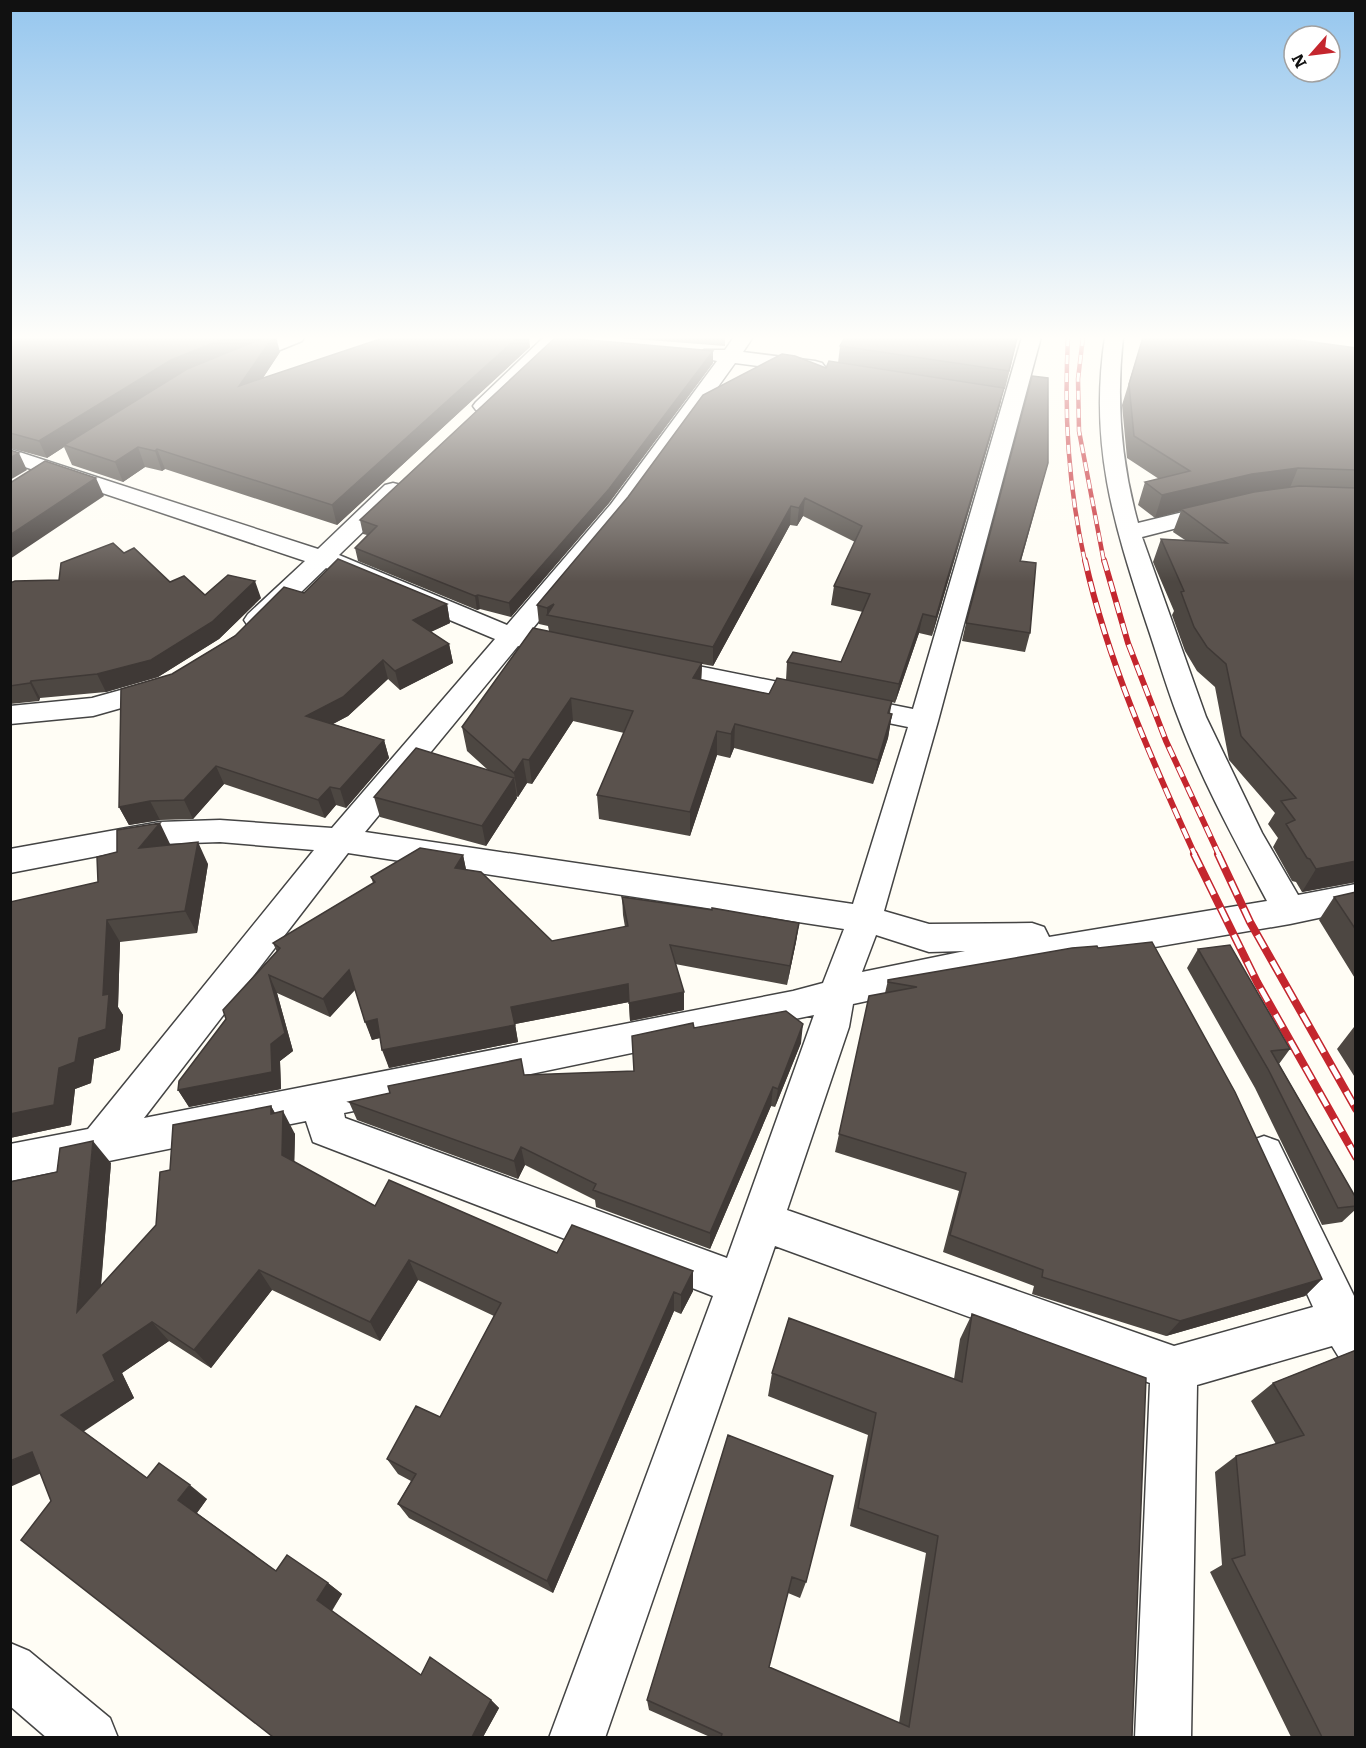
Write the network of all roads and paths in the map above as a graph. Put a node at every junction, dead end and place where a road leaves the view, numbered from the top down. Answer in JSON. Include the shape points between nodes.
{"nodes":[{"id":1,"x":469,"y":419,"type":"edge"},
{"id":2,"x":684,"y":419,"type":"edge"},
{"id":3,"x":998,"y":419,"type":"edge"},
{"id":4,"x":1110,"y":419,"type":"edge"},
{"id":5,"x":464,"y":423,"type":"edge"},
{"id":6,"x":10,"y":455,"type":"edge"},
{"id":7,"x":413,"y":471,"type":"edge"},
{"id":8,"x":1244,"y":505,"type":"edge"},
{"id":9,"x":1129,"y":533,"type":"junction"},
{"id":10,"x":319,"y":558,"type":"junction"},
{"id":11,"x":510,"y":636,"type":"junction"},
{"id":12,"x":238,"y":639,"type":"edge"},
{"id":13,"x":557,"y":646,"type":"edge"},
{"id":14,"x":638,"y":663,"type":"edge"},
{"id":15,"x":186,"y":674,"type":"edge"},
{"id":16,"x":10,"y":715,"type":"edge"},
{"id":17,"x":924,"y":721,"type":"junction"},
{"id":18,"x":340,"y":840,"type":"junction"},
{"id":19,"x":10,"y":861,"type":"edge"},
{"id":20,"x":1356,"y":897,"type":"edge"},
{"id":21,"x":1290,"y":911,"type":"junction"},
{"id":22,"x":865,"y":919,"type":"junction"},
{"id":23,"x":1156,"y":951,"type":"junction"},
{"id":24,"x":837,"y":992,"type":"junction"},
{"id":25,"x":322,"y":1100,"type":"junction"},
{"id":26,"x":1248,"y":1122,"type":"edge"},
{"id":27,"x":101,"y":1143,"type":"junction"},
{"id":28,"x":10,"y":1163,"type":"edge"},
{"id":29,"x":762,"y":1221,"type":"junction"},
{"id":30,"x":739,"y":1284,"type":"junction"},
{"id":31,"x":1349,"y":1332,"type":"edge"},
{"id":32,"x":1174,"y":1369,"type":"junction"},
{"id":33,"x":10,"y":1670,"type":"edge"},
{"id":34,"x":90,"y":1737,"type":"edge"},
{"id":35,"x":577,"y":1737,"type":"edge"},
{"id":36,"x":1163,"y":1737,"type":"edge"}],
"edges":[{"from":1,"to":5,"type":"street"},
{"from":2,"to":11,"type":"street","via":[[619,509]]},
{"from":3,"to":17,"type":"street"},
{"from":4,"to":9,"type":"street","via":[[1120,503]]},
{"from":6,"to":10,"type":"street"},
{"from":7,"to":10,"type":"street"},
{"from":8,"to":9,"type":"street"},
{"from":9,"to":21,"type":"street","via":[[1192,717],[1246,833]]},
{"from":10,"to":11,"type":"street"},
{"from":10,"to":12,"type":"street"},
{"from":11,"to":13,"type":"street"},
{"from":11,"to":18,"type":"street"},
{"from":14,"to":17,"type":"street"},
{"from":15,"to":16,"type":"street","via":[[169,685],[93,707]]},
{"from":17,"to":22,"type":"street"},
{"from":18,"to":19,"type":"street","via":[[182,831]]},
{"from":18,"to":22,"type":"street"},
{"from":18,"to":27,"type":"street"},
{"from":20,"to":21,"type":"street"},
{"from":21,"to":23,"type":"street"},
{"from":22,"to":23,"type":"street","via":[[929,938]]},
{"from":22,"to":24,"type":"street"},
{"from":23,"to":24,"type":"street","via":[[940,968]]},
{"from":24,"to":25,"type":"street","via":[[794,1006]]},
{"from":24,"to":29,"type":"street","via":[[830,1027]]},
{"from":25,"to":27,"type":"street"},
{"from":25,"to":30,"type":"street","via":[[327,1129]]},
{"from":26,"to":31,"type":"street"},
{"from":27,"to":28,"type":"street"},
{"from":29,"to":30,"type":"street"},
{"from":29,"to":32,"type":"street"},
{"from":30,"to":35,"type":"street"},
{"from":31,"to":32,"type":"street"},
{"from":32,"to":36,"type":"street"},
{"from":33,"to":34,"type":"street"}]}
